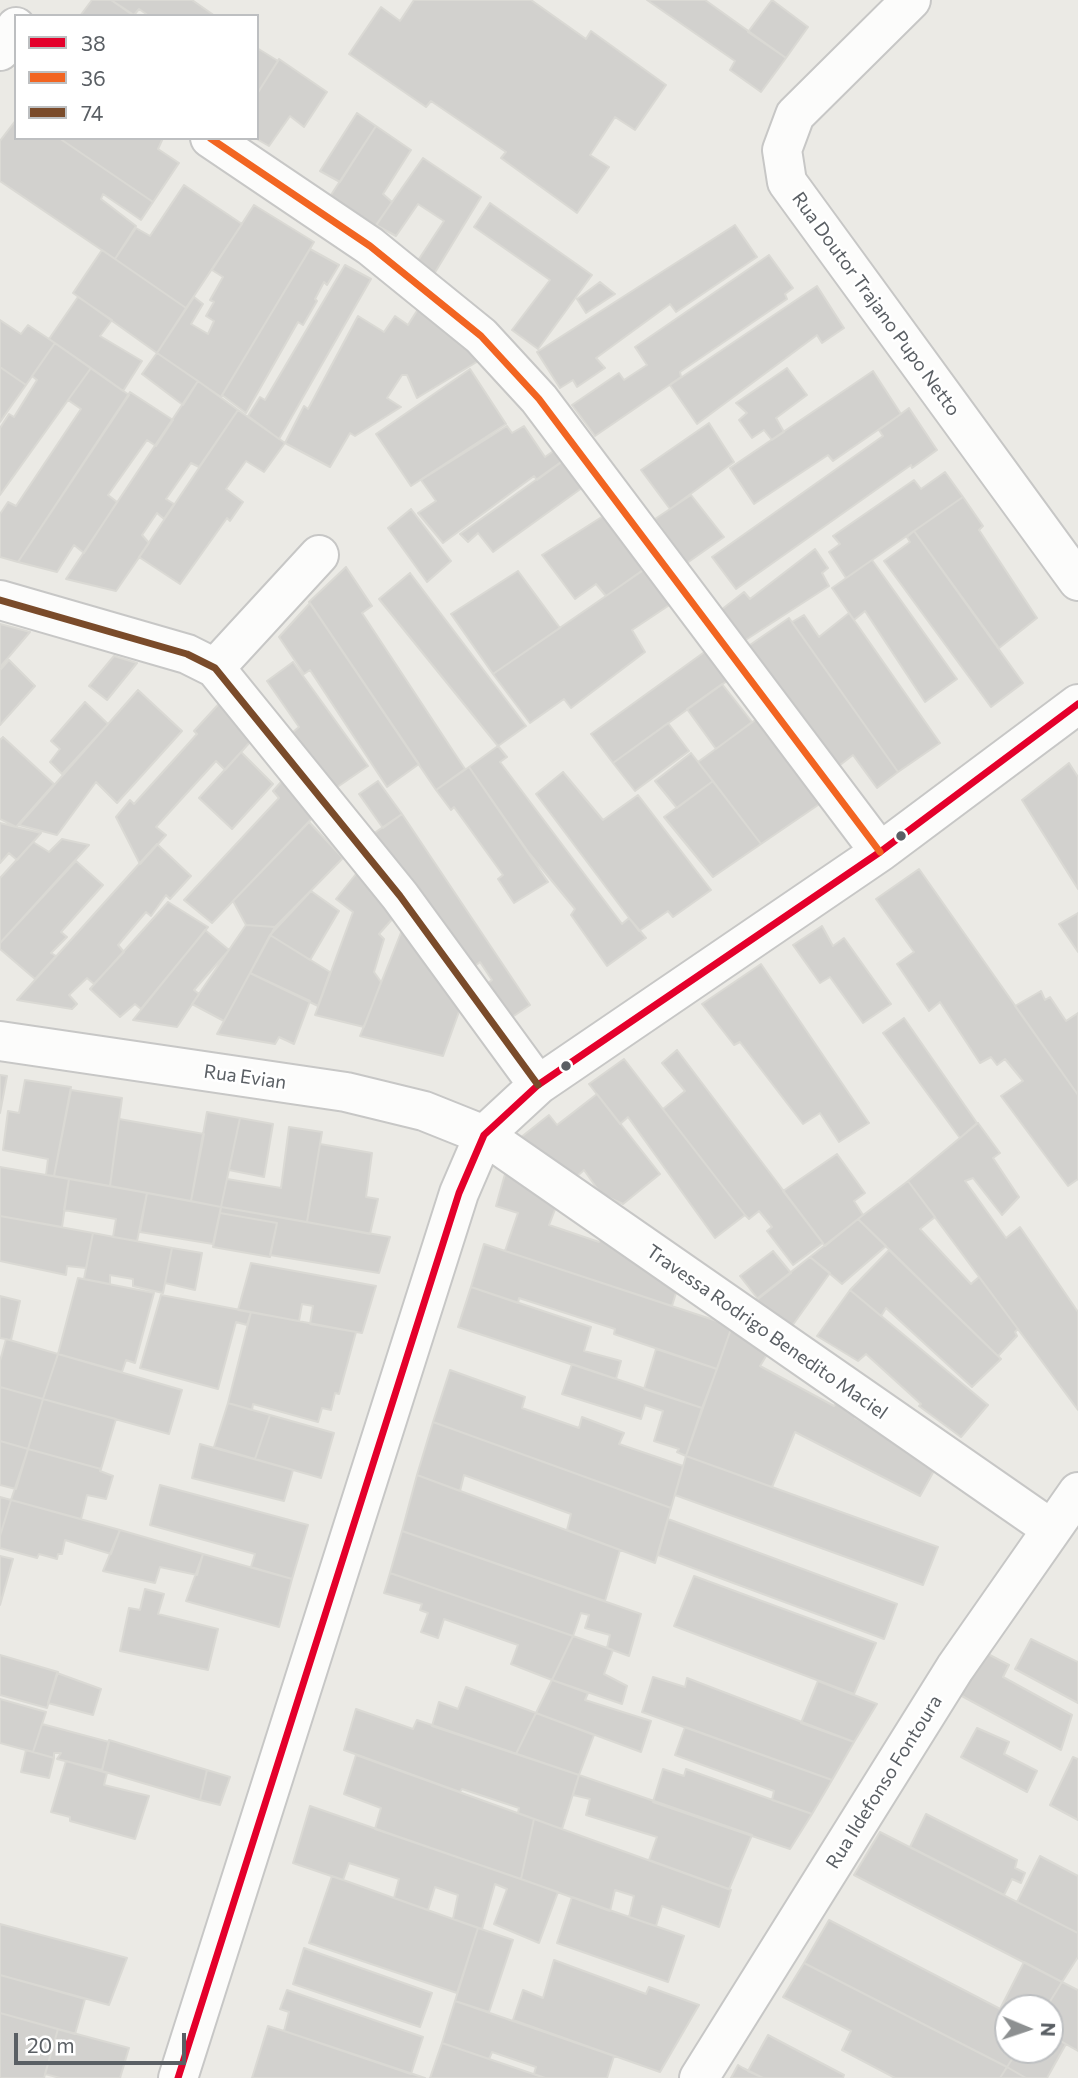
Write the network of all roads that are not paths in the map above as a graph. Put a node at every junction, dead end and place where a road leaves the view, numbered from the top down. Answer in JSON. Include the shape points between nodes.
{"nodes":[{"id":1,"x":911,"y":0,"type":"edge"},
{"id":2,"x":14,"y":30,"type":"edge"},
{"id":3,"x":0,"y":51,"type":"edge"},
{"id":4,"x":213,"y":140,"type":"edge"},
{"id":5,"x":319,"y":555,"type":"dead end"},
{"id":6,"x":1078,"y":581,"type":"edge"},
{"id":7,"x":0,"y":600,"type":"edge"},
{"id":8,"x":215,"y":668,"type":"junction"},
{"id":9,"x":1078,"y":704,"type":"edge"},
{"id":10,"x":880,"y":852,"type":"junction"},
{"id":11,"x":0,"y":1041,"type":"edge"},
{"id":12,"x":538,"y":1085,"type":"junction"},
{"id":13,"x":484,"y":1135,"type":"junction"},
{"id":14,"x":1078,"y":1492,"type":"edge"},
{"id":15,"x":1051,"y":1528,"type":"junction"},
{"id":16,"x":178,"y":2078,"type":"edge"},
{"id":17,"x":699,"y":2078,"type":"edge"}],
"edges":[{"from":1,"to":6,"type":"street","name":"Rua Doutor Trajano Pupo Netto","via":[[795,115],[782,150],[787,182]]},
{"from":2,"to":3,"type":"street"},
{"from":4,"to":10,"type":"street","via":[[370,246],[481,336],[539,398]]},
{"from":5,"to":8,"type":"street"},
{"from":7,"to":8,"type":"street","via":[[187,654]]},
{"from":8,"to":12,"type":"street","via":[[400,896]]},
{"from":9,"to":10,"type":"street"},
{"from":10,"to":12,"type":"street"},
{"from":11,"to":13,"type":"street","name":"Rua Evian","via":[[346,1092],[424,1111]]},
{"from":12,"to":13,"type":"street"},
{"from":13,"to":15,"type":"street","name":"Travessa Rodrigo Benedito Maciel"},
{"from":13,"to":16,"type":"street","via":[[459,1193]]},
{"from":14,"to":15,"type":"street","name":"Rua Ildefonso Fontoura"},
{"from":15,"to":17,"type":"street","name":"Rua Ildefonso Fontoura","via":[[955,1668]]}]}
